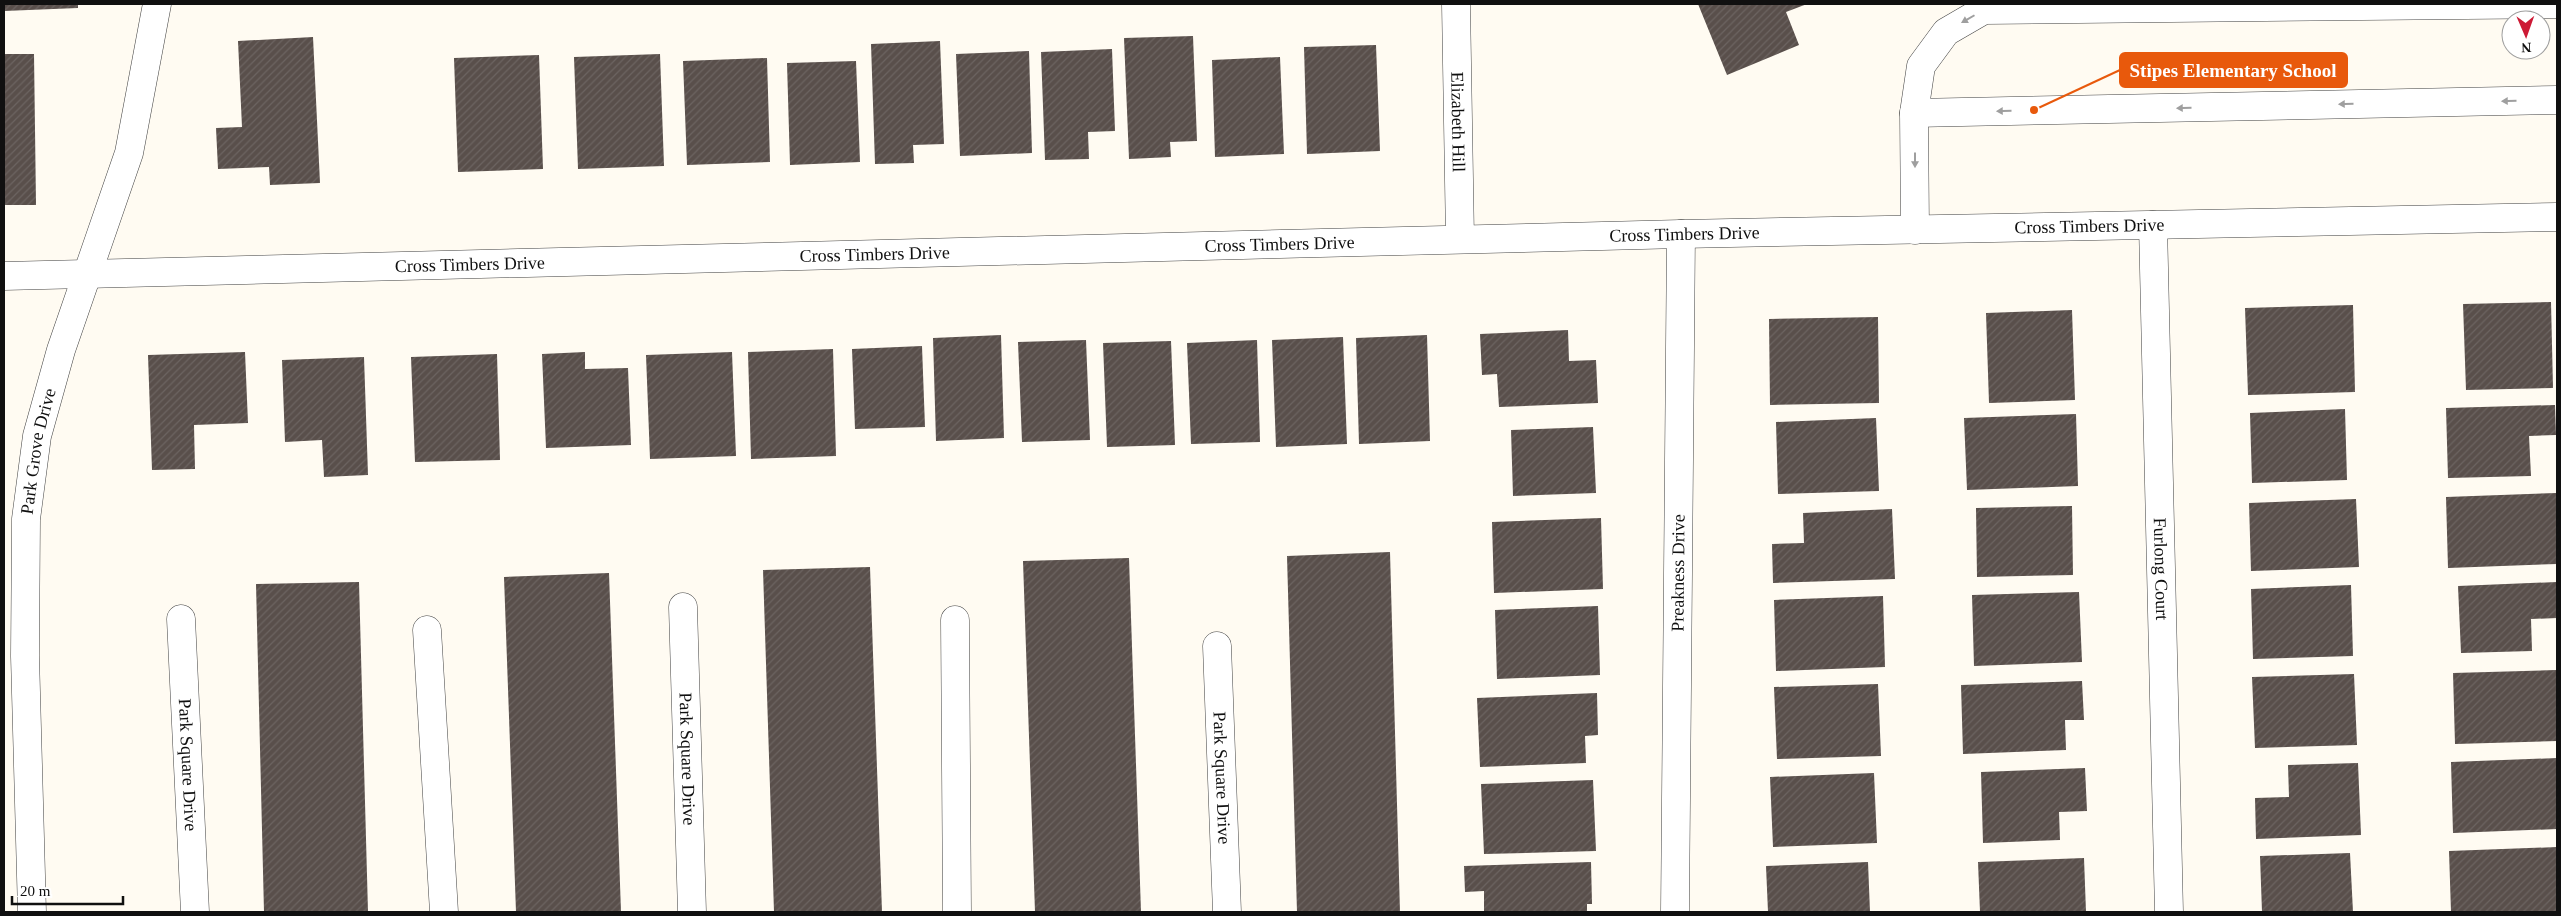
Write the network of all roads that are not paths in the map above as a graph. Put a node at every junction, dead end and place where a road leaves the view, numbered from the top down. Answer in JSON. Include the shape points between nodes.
{"nodes":[{"id":1,"x":157,"y":4,"type":"edge"},
{"id":2,"x":1456,"y":4,"type":"edge"},
{"id":3,"x":2557,"y":4,"type":"edge"},
{"id":4,"x":2557,"y":100,"type":"edge"},
{"id":5,"x":1914,"y":113,"type":"junction"},
{"id":6,"x":2557,"y":217,"type":"edge"},
{"id":7,"x":2153,"y":225,"type":"junction"},
{"id":8,"x":1915,"y":230,"type":"junction"},
{"id":9,"x":1681,"y":234,"type":"junction"},
{"id":10,"x":1460,"y":239,"type":"junction"},
{"id":11,"x":88,"y":274,"type":"junction"},
{"id":12,"x":4,"y":276,"type":"edge"},
{"id":13,"x":683,"y":606,"type":"dead end"},
{"id":14,"x":181,"y":619,"type":"dead end"},
{"id":15,"x":955,"y":620,"type":"dead end"},
{"id":16,"x":427,"y":630,"type":"dead end"},
{"id":17,"x":1217,"y":646,"type":"dead end"},
{"id":18,"x":32,"y":912,"type":"edge"},
{"id":19,"x":195,"y":912,"type":"edge"},
{"id":20,"x":444,"y":912,"type":"edge"},
{"id":21,"x":692,"y":912,"type":"edge"},
{"id":22,"x":957,"y":912,"type":"edge"},
{"id":23,"x":1227,"y":912,"type":"edge"},
{"id":24,"x":1675,"y":912,"type":"edge"},
{"id":25,"x":2169,"y":912,"type":"edge"}],
"edges":[{"from":1,"to":11,"type":"street","name":"Park Grove Drive","via":[[129,153]]},
{"from":2,"to":10,"type":"street","name":"Elizabeth Hill"},
{"from":3,"to":5,"type":"street","one_way":true,"via":[[1984,10],[1946,32],[1921,66]]},
{"from":4,"to":5,"type":"street","one_way":true},
{"from":5,"to":8,"type":"street","one_way":true},
{"from":6,"to":7,"type":"street","name":"Cross Timbers Drive"},
{"from":7,"to":8,"type":"street","name":"Cross Timbers Drive"},
{"from":7,"to":25,"type":"street","name":"Furlong Court"},
{"from":8,"to":9,"type":"street","name":"Cross Timbers Drive"},
{"from":9,"to":10,"type":"street","name":"Cross Timbers Drive"},
{"from":9,"to":24,"type":"street","name":"Preakness Drive"},
{"from":10,"to":11,"type":"street","name":"Cross Timbers Drive"},
{"from":11,"to":12,"type":"street","name":"Cross Timbers Drive"},
{"from":11,"to":18,"type":"street","name":"Park Grove Drive","via":[[36,436],[26,519],[25,656]]},
{"from":13,"to":21,"type":"street","name":"Park Square Drive"},
{"from":14,"to":19,"type":"street","name":"Park Square Drive"},
{"from":15,"to":22,"type":"street"},
{"from":16,"to":20,"type":"street"},
{"from":17,"to":23,"type":"street","name":"Park Square Drive"}]}
